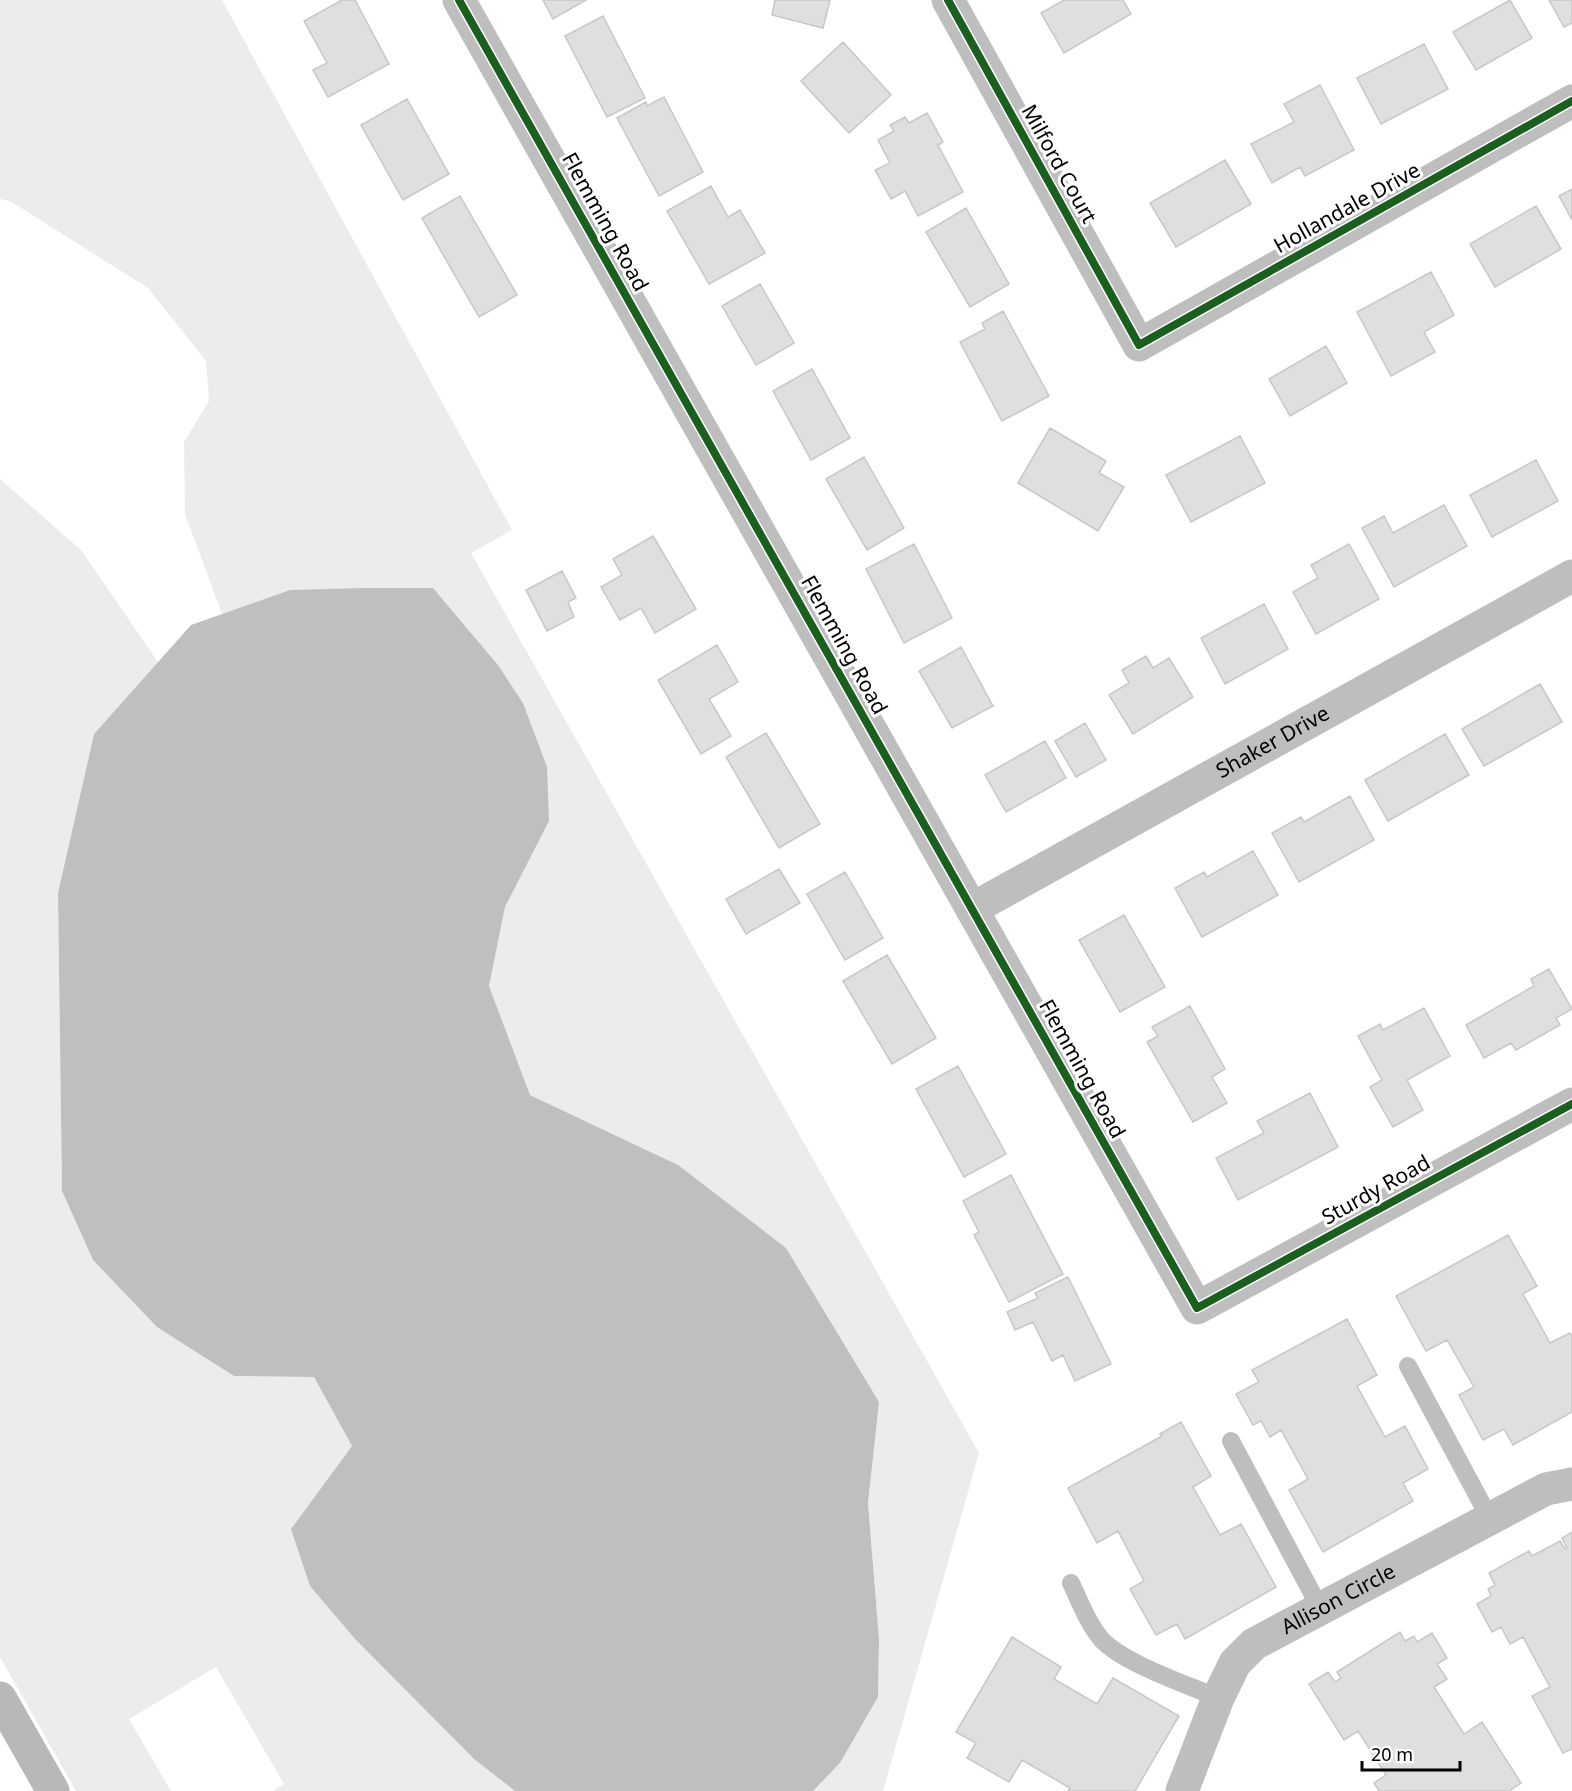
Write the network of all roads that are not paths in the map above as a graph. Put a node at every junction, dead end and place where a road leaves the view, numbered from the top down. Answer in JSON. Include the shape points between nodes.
{"nodes":[{"id":1,"x":459,"y":0,"type":"edge"},
{"id":2,"x":948,"y":0,"type":"edge"},
{"id":3,"x":1572,"y":101,"type":"edge"},
{"id":4,"x":1139,"y":345,"type":"joint"},
{"id":5,"x":1572,"y":576,"type":"edge"},
{"id":6,"x":972,"y":909,"type":"junction"},
{"id":7,"x":1572,"y":1104,"type":"edge"},
{"id":8,"x":1197,"y":1308,"type":"joint"},
{"id":9,"x":1408,"y":1366,"type":"dead end"},
{"id":10,"x":1231,"y":1441,"type":"dead end"},
{"id":11,"x":1572,"y":1484,"type":"edge"},
{"id":12,"x":1490,"y":1519,"type":"junction"},
{"id":13,"x":1071,"y":1583,"type":"dead end"},
{"id":14,"x":1320,"y":1608,"type":"junction"},
{"id":15,"x":0,"y":1698,"type":"edge"},
{"id":16,"x":1218,"y":1698,"type":"junction"},
{"id":17,"x":53,"y":1791,"type":"edge"},
{"id":18,"x":1182,"y":1791,"type":"edge"}],
"edges":[{"from":1,"to":6,"type":"street","name":"Flemming Road"},
{"from":2,"to":4,"type":"street","name":"Milford Court"},
{"from":3,"to":4,"type":"street","name":"Hollandale Drive"},
{"from":5,"to":6,"type":"street","name":"Shaker Drive"},
{"from":6,"to":8,"type":"street","name":"Flemming Road"},
{"from":7,"to":8,"type":"street","name":"Sturdy Road"},
{"from":9,"to":12,"type":"lane"},
{"from":10,"to":14,"type":"lane"},
{"from":11,"to":12,"type":"street","name":"Allison Circle","via":[[1546,1489]]},
{"from":12,"to":14,"type":"street","name":"Allison Circle"},
{"from":13,"to":16,"type":"lane","via":[[1090,1624],[1118,1653]]},
{"from":14,"to":16,"type":"street","name":"Allison Circle","via":[[1254,1644],[1235,1663]]},
{"from":15,"to":17,"type":"main road"},
{"from":16,"to":18,"type":"street","name":"Allison Circle"}]}
